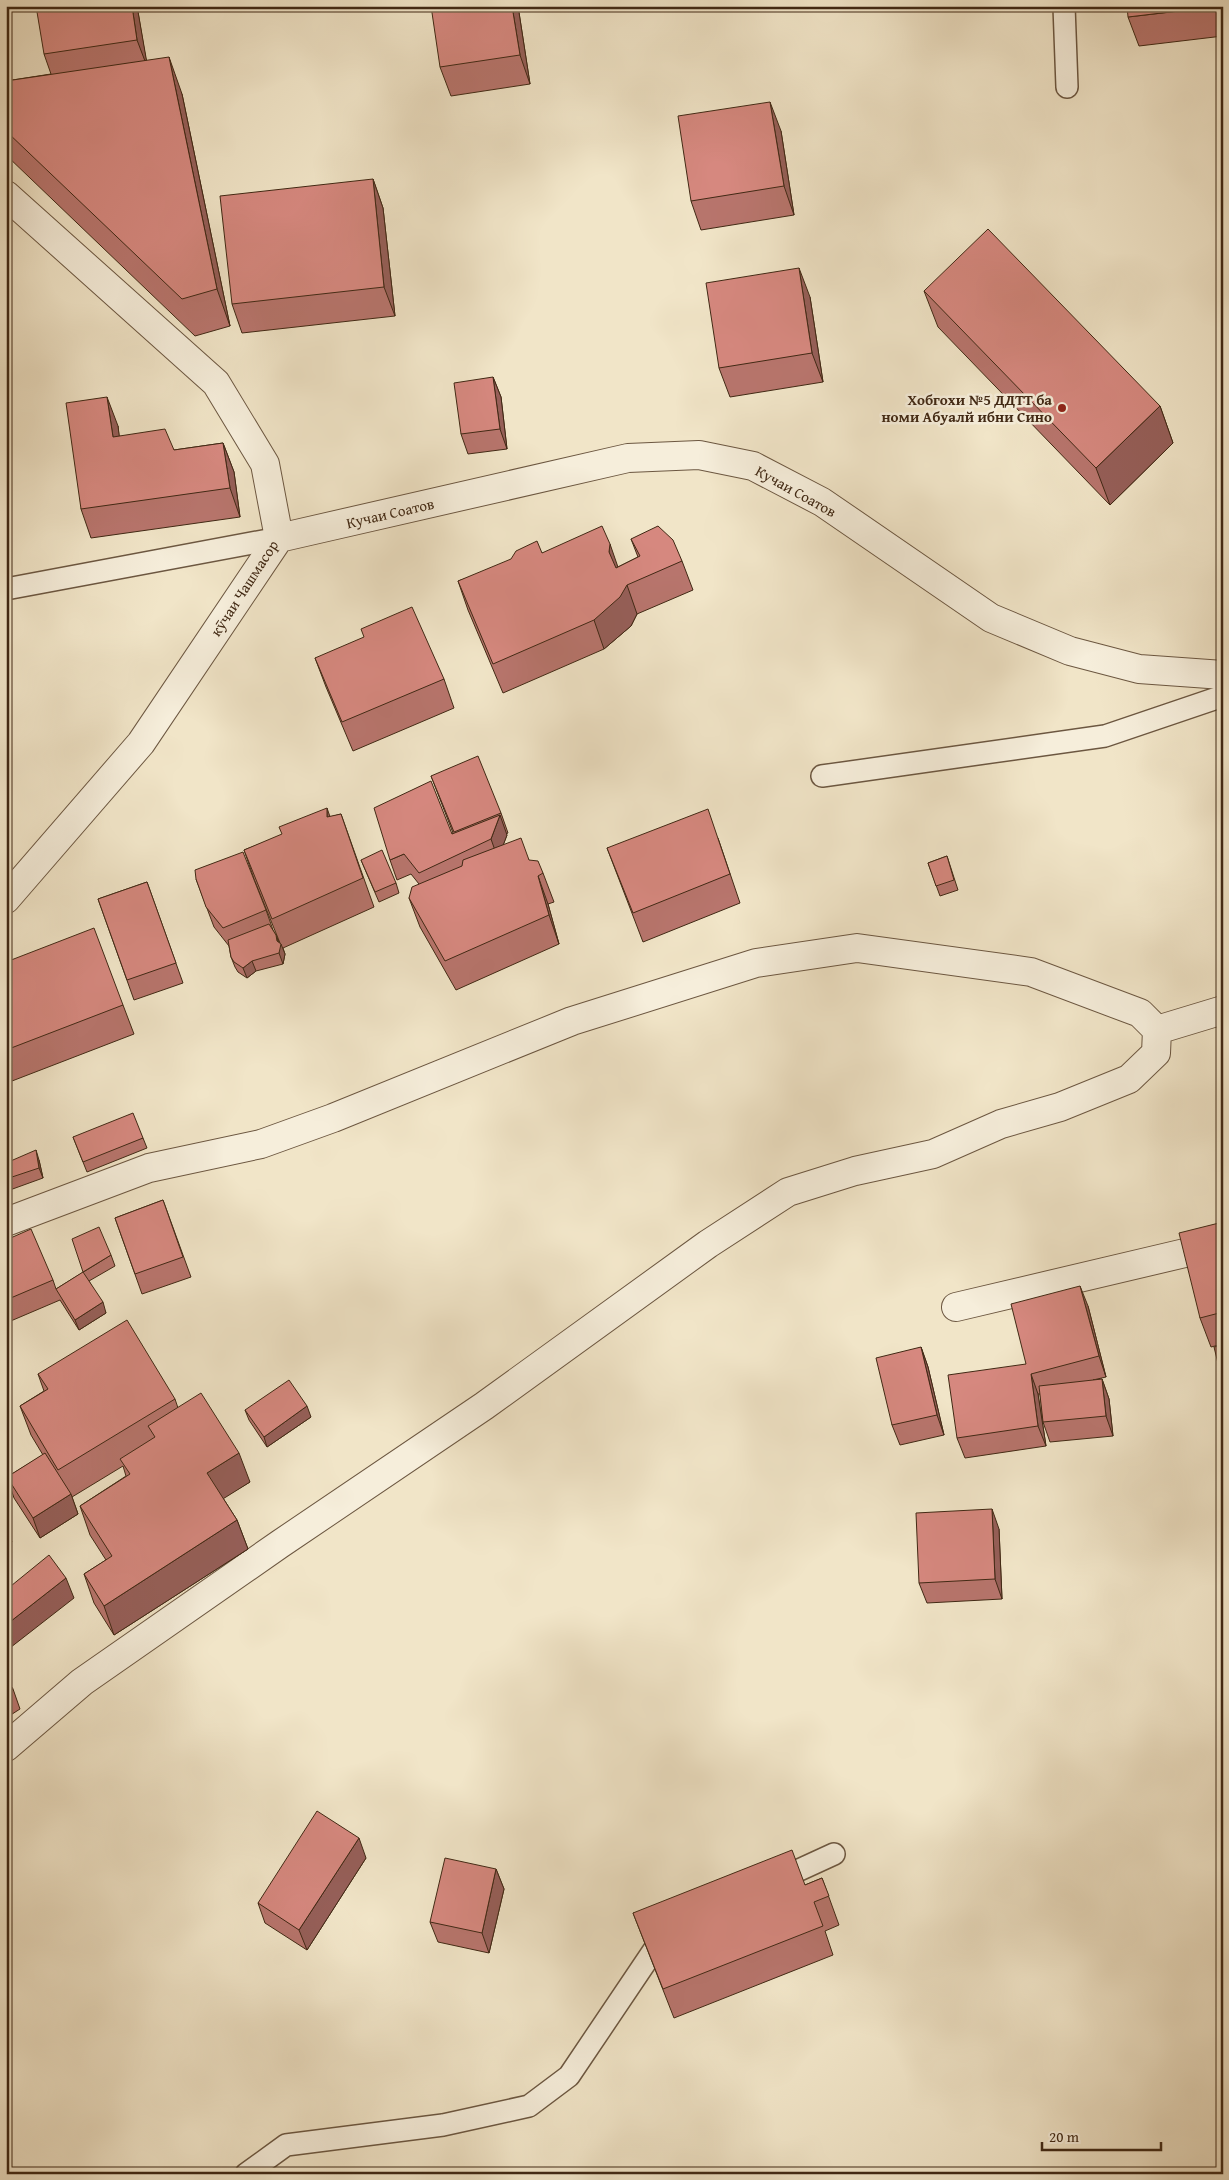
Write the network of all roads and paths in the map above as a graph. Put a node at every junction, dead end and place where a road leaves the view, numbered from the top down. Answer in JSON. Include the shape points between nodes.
{"nodes":[{"id":1,"x":1064,"y":6,"type":"edge"},
{"id":2,"x":1067,"y":87,"type":"dead end"},
{"id":3,"x":6,"y":195,"type":"edge"},
{"id":4,"x":278,"y":538,"type":"junction"},
{"id":5,"x":6,"y":589,"type":"edge"},
{"id":6,"x":1223,"y":675,"type":"edge"},
{"id":7,"x":1223,"y":696,"type":"edge"},
{"id":8,"x":822,"y":776,"type":"dead end"},
{"id":9,"x":6,"y":899,"type":"edge"},
{"id":10,"x":1223,"y":1010,"type":"edge"},
{"id":11,"x":1156,"y":1030,"type":"junction"},
{"id":12,"x":6,"y":1222,"type":"edge"},
{"id":13,"x":1223,"y":1244,"type":"edge"},
{"id":14,"x":956,"y":1307,"type":"dead end"},
{"id":15,"x":6,"y":1747,"type":"edge"},
{"id":16,"x":834,"y":1854,"type":"dead end"},
{"id":17,"x":753,"y":1892,"type":"edge"},
{"id":18,"x":681,"y":1925,"type":"edge"},
{"id":19,"x":246,"y":2174,"type":"edge"}],
"edges":[{"from":1,"to":2,"type":"lane"},
{"from":3,"to":4,"type":"street","name":"кӯчаи Чашмасор","via":[[216,383],[265,464]]},
{"from":4,"to":5,"type":"lane"},
{"from":4,"to":6,"type":"street","name":"Кучаи Соатов","via":[[628,458],[699,456],[753,466],[822,502],[991,618],[1070,651],[1138,669]]},
{"from":4,"to":9,"type":"street","name":"кӯчаи Чашмасор","via":[[141,743]]},
{"from":7,"to":8,"type":"lane","via":[[1105,736]]},
{"from":10,"to":11,"type":"street"},
{"from":11,"to":12,"type":"street","via":[[1140,1013],[1032,972],[857,948],[756,964],[572,1021],[261,1144],[149,1168]]},
{"from":11,"to":15,"type":"street","via":[[1156,1053],[1129,1079],[1060,1107],[1001,1124],[933,1154],[855,1171],[788,1192],[708,1244],[484,1406],[82,1682]]},
{"from":13,"to":14,"type":"street"},
{"from":16,"to":17,"type":"lane"},
{"from":18,"to":19,"type":"lane","via":[[663,1933],[569,2076],[528,2106],[443,2125],[286,2144]]}]}
